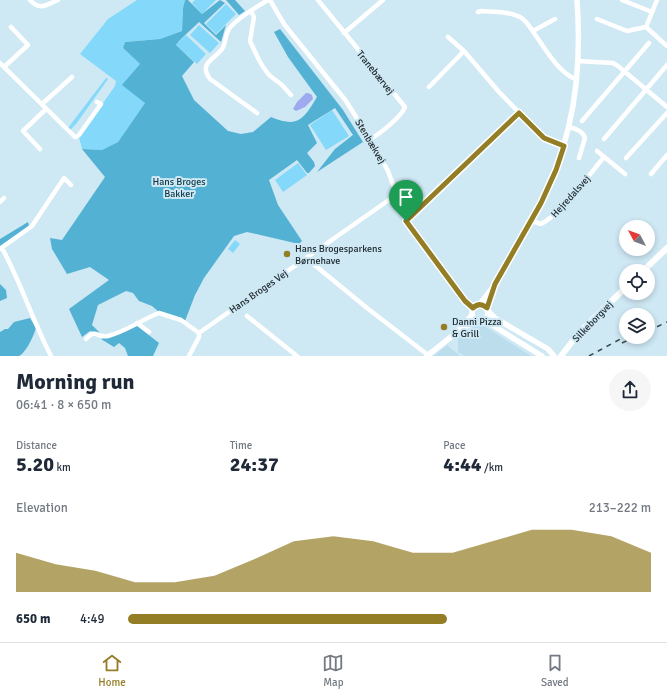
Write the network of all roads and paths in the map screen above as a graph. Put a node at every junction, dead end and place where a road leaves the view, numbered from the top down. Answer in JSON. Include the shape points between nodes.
{"nodes":[{"id":1,"x":30,"y":0,"type":"edge"},
{"id":2,"x":58,"y":0,"type":"edge"},
{"id":3,"x":269,"y":0,"type":"edge"},
{"id":4,"x":318,"y":0,"type":"edge"},
{"id":5,"x":384,"y":0,"type":"edge"},
{"id":6,"x":577,"y":0,"type":"edge"},
{"id":7,"x":622,"y":0,"type":"edge"},
{"id":8,"x":657,"y":0,"type":"edge"},
{"id":9,"x":251,"y":11,"type":"junction"},
{"id":10,"x":478,"y":12,"type":"dead end"},
{"id":11,"x":652,"y":12,"type":"junction"},
{"id":12,"x":555,"y":19,"type":"dead end"},
{"id":13,"x":597,"y":19,"type":"dead end"},
{"id":14,"x":11,"y":26,"type":"dead end"},
{"id":15,"x":646,"y":27,"type":"junction"},
{"id":16,"x":533,"y":31,"type":"junction"},
{"id":17,"x":344,"y":33,"type":"junction"},
{"id":18,"x":448,"y":37,"type":"dead end"},
{"id":19,"x":649,"y":43,"type":"dead end"},
{"id":20,"x":667,"y":46,"type":"edge"},
{"id":21,"x":464,"y":51,"type":"junction"},
{"id":22,"x":578,"y":61,"type":"junction"},
{"id":23,"x":0,"y":63,"type":"edge"},
{"id":24,"x":667,"y":65,"type":"edge"},
{"id":25,"x":4,"y":67,"type":"junction"},
{"id":26,"x":624,"y":72,"type":"junction"},
{"id":27,"x":72,"y":77,"type":"dead end"},
{"id":28,"x":577,"y":80,"type":"junction"},
{"id":29,"x":429,"y":87,"type":"dead end"},
{"id":30,"x":646,"y":90,"type":"junction"},
{"id":31,"x":291,"y":95,"type":"dead end"},
{"id":32,"x":97,"y":102,"type":"dead end"},
{"id":33,"x":42,"y":104,"type":"junction"},
{"id":34,"x":667,"y":107,"type":"edge"},
{"id":35,"x":46,"y":109,"type":"junction"},
{"id":36,"x":257,"y":113,"type":"dead end"},
{"id":37,"x":519,"y":113,"type":"junction"},
{"id":38,"x":667,"y":113,"type":"edge"},
{"id":39,"x":582,"y":121,"type":"dead end"},
{"id":40,"x":569,"y":127,"type":"junction"},
{"id":41,"x":370,"y":139,"type":"junction"},
{"id":42,"x":604,"y":139,"type":"dead end"},
{"id":43,"x":564,"y":146,"type":"junction"},
{"id":44,"x":40,"y":149,"type":"dead end"},
{"id":45,"x":597,"y":151,"type":"dead end"},
{"id":46,"x":667,"y":155,"type":"edge"},
{"id":47,"x":604,"y":157,"type":"junction"},
{"id":48,"x":579,"y":158,"type":"dead end"},
{"id":49,"x":626,"y":158,"type":"dead end"},
{"id":50,"x":625,"y":174,"type":"dead end"},
{"id":51,"x":651,"y":174,"type":"dead end"},
{"id":52,"x":71,"y":185,"type":"dead end"},
{"id":53,"x":396,"y":195,"type":"junction"},
{"id":54,"x":406,"y":221,"type":"junction"},
{"id":55,"x":532,"y":221,"type":"junction"},
{"id":56,"x":667,"y":248,"type":"edge"},
{"id":57,"x":1,"y":249,"type":"edge"},
{"id":58,"x":306,"y":258,"type":"junction"},
{"id":59,"x":650,"y":264,"type":"edge"},
{"id":60,"x":495,"y":284,"type":"junction"},
{"id":61,"x":619,"y":294,"type":"edge"},
{"id":62,"x":480,"y":304,"type":"junction"},
{"id":63,"x":473,"y":308,"type":"junction"},
{"id":64,"x":488,"y":310,"type":"junction"},
{"id":65,"x":472,"y":315,"type":"junction"},
{"id":66,"x":247,"y":316,"type":"dead end"},
{"id":67,"x":477,"y":320,"type":"junction"},
{"id":68,"x":484,"y":320,"type":"junction"},
{"id":69,"x":137,"y":323,"type":"junction"},
{"id":70,"x":149,"y":332,"type":"dead end"},
{"id":71,"x":199,"y":333,"type":"junction"},
{"id":72,"x":456,"y":333,"type":"junction"},
{"id":73,"x":86,"y":339,"type":"dead end"},
{"id":74,"x":51,"y":356,"type":"edge"},
{"id":75,"x":189,"y":356,"type":"edge"},
{"id":76,"x":297,"y":356,"type":"edge"},
{"id":77,"x":427,"y":356,"type":"edge"},
{"id":78,"x":542,"y":356,"type":"edge"},
{"id":79,"x":554,"y":356,"type":"edge"},
{"id":80,"x":561,"y":356,"type":"edge"}],
"edges":[{"from":1,"to":2,"type":"street","via":[[41,7]]},
{"from":3,"to":9,"type":"street"},
{"from":3,"to":41,"type":"street","name":"Stenbækvej","via":[[284,24],[346,101]]},
{"from":4,"to":17,"type":"street","name":"Tranebærvej"},
{"from":5,"to":17,"type":"street"},
{"from":6,"to":22,"type":"street","name":"Hejredalsvej"},
{"from":7,"to":11,"type":"street"},
{"from":8,"to":11,"type":"street"},
{"from":9,"to":31,"type":"street","via":[[254,17],[250,41],[258,58],[266,71]]},
{"from":9,"to":36,"type":"street","via":[[231,25],[224,47],[210,60],[206,70],[210,79]]},
{"from":10,"to":16,"type":"street","via":[[514,14],[522,18]]},
{"from":11,"to":15,"type":"street"},
{"from":12,"to":16,"type":"street"},
{"from":13,"to":15,"type":"street","via":[[627,31]]},
{"from":14,"to":25,"type":"street","via":[[28,45]]},
{"from":15,"to":20,"type":"street"},
{"from":16,"to":28,"type":"street","via":[[568,77]]},
{"from":17,"to":41,"type":"street","name":"Tranebærvej","via":[[405,107],[378,135]]},
{"from":18,"to":21,"type":"street"},
{"from":19,"to":26,"type":"street"},
{"from":21,"to":29,"type":"street"},
{"from":21,"to":37,"type":"street"},
{"from":22,"to":26,"type":"street","via":[[613,63]]},
{"from":22,"to":28,"type":"street","name":"Hejredalsvej"},
{"from":23,"to":25,"type":"street"},
{"from":24,"to":30,"type":"street"},
{"from":25,"to":33,"type":"street"},
{"from":26,"to":30,"type":"street"},
{"from":26,"to":39,"type":"street"},
{"from":27,"to":33,"type":"street"},
{"from":28,"to":40,"type":"street","name":"Hejredalsvej"},
{"from":30,"to":34,"type":"street"},
{"from":30,"to":42,"type":"street"},
{"from":32,"to":35,"type":"street","via":[[101,104],[76,137]]},
{"from":33,"to":35,"type":"street"},
{"from":35,"to":44,"type":"street","via":[[23,131]]},
{"from":37,"to":43,"type":"street","via":[[544,138]]},
{"from":37,"to":54,"type":"street"},
{"from":38,"to":49,"type":"street"},
{"from":40,"to":43,"type":"street","name":"Hejredalsvej"},
{"from":40,"to":48,"type":"street","via":[[581,132],[585,138]]},
{"from":41,"to":53,"type":"street","name":"Stenbækvej","via":[[388,171]]},
{"from":43,"to":55,"type":"street","name":"Hejredalsvej","via":[[550,185]]},
{"from":45,"to":47,"type":"street"},
{"from":46,"to":51,"type":"street"},
{"from":47,"to":50,"type":"street"},
{"from":47,"to":55,"type":"street","name":"Hejredalsvej","via":[[550,218],[541,224]]},
{"from":52,"to":57,"type":"street","via":[[64,178],[32,226]]},
{"from":53,"to":54,"type":"street","name":"Stenbækvej"},
{"from":53,"to":58,"type":"street","name":"Hans Broges Vej"},
{"from":54,"to":63,"type":"street","name":"Stenbækvej","via":[[465,301]]},
{"from":55,"to":60,"type":"street","name":"Hejredalsvej"},
{"from":56,"to":59,"type":"main road"},
{"from":57,"to":74,"type":"street"},
{"from":58,"to":71,"type":"street","name":"Hans Broges Vej"},
{"from":58,"to":77,"type":"street"},
{"from":60,"to":62,"type":"street","name":"Hejredalsvej"},
{"from":60,"to":64,"type":"street","name":"Hejredalsvej"},
{"from":61,"to":80,"type":"main road","name":"Silkeborgvej","via":[[578,334]]},
{"from":62,"to":63,"type":"street"},
{"from":62,"to":64,"type":"street"},
{"from":63,"to":65,"type":"street"},
{"from":64,"to":68,"type":"street","via":[[488,316]]},
{"from":64,"to":79,"type":"street","via":[[495,318],[548,349]]},
{"from":65,"to":67,"type":"street"},
{"from":65,"to":72,"type":"street"},
{"from":66,"to":76,"type":"street"},
{"from":67,"to":68,"type":"street"},
{"from":67,"to":72,"type":"street"},
{"from":68,"to":78,"type":"street"},
{"from":69,"to":70,"type":"street"},
{"from":69,"to":71,"type":"street","via":[[159,313],[181,320]]},
{"from":69,"to":73,"type":"street","via":[[107,336],[94,333]]},
{"from":71,"to":75,"type":"street"},
{"from":72,"to":77,"type":"street"}]}
